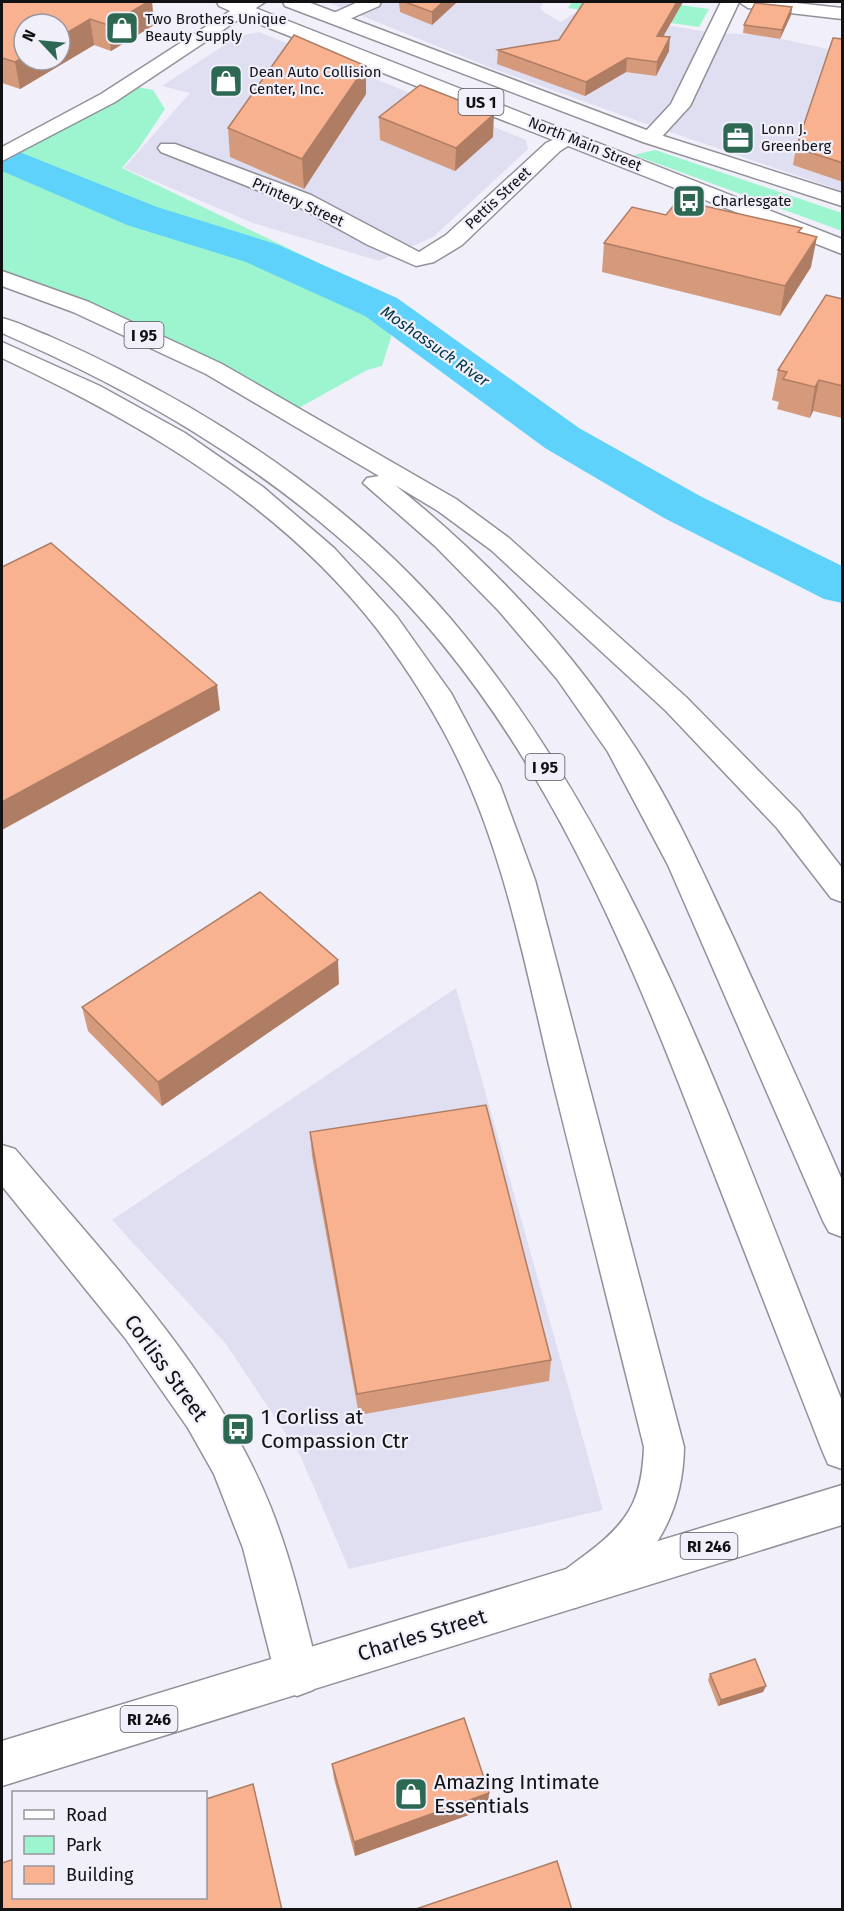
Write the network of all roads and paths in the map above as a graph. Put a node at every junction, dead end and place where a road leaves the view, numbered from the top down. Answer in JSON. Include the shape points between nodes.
{"nodes":[{"id":1,"x":292,"y":2,"type":"edge"},
{"id":2,"x":372,"y":2,"type":"edge"},
{"id":3,"x":730,"y":2,"type":"edge"},
{"id":4,"x":748,"y":2,"type":"edge"},
{"id":5,"x":241,"y":4,"type":"edge"},
{"id":6,"x":843,"y":14,"type":"edge"},
{"id":7,"x":336,"y":19,"type":"junction"},
{"id":8,"x":570,"y":138,"type":"junction"},
{"id":9,"x":650,"y":138,"type":"junction"},
{"id":10,"x":168,"y":148,"type":"dead end"},
{"id":11,"x":10,"y":150,"type":"edge"},
{"id":12,"x":843,"y":200,"type":"edge"},
{"id":13,"x":843,"y":246,"type":"edge"},
{"id":14,"x":426,"y":257,"type":"joint"},
{"id":15,"x":2,"y":278,"type":"edge"},
{"id":16,"x":2,"y":325,"type":"edge"},
{"id":17,"x":2,"y":349,"type":"edge"},
{"id":18,"x":280,"y":408,"type":"junction"},
{"id":19,"x":843,"y":890,"type":"edge"},
{"id":20,"x":2,"y":1160,"type":"edge"},
{"id":21,"x":843,"y":1221,"type":"edge"},
{"id":22,"x":837,"y":1435,"type":"edge"},
{"id":23,"x":843,"y":1505,"type":"edge"},
{"id":24,"x":575,"y":1587,"type":"junction"},
{"id":25,"x":297,"y":1674,"type":"junction"},
{"id":26,"x":2,"y":1764,"type":"edge"}],
"edges":[{"from":1,"to":7,"type":"main road","name":"North Main Street","number":"US 1"},
{"from":2,"to":7,"type":"main road"},
{"from":3,"to":9,"type":"main road","via":[[680,106]]},
{"from":4,"to":6,"type":"main road"},
{"from":5,"to":8,"type":"main road","name":"North Main Street","number":"US 1"},
{"from":5,"to":11,"type":"main road","via":[[108,98]]},
{"from":7,"to":9,"type":"main road","name":"North Main Street","number":"US 1"},
{"from":8,"to":13,"type":"main road","name":"North Main Street","number":"US 1"},
{"from":8,"to":14,"type":"main road","name":"Pettis Street","via":[[553,147],[454,240]]},
{"from":9,"to":12,"type":"main road","name":"North Main Street","number":"US 1"},
{"from":10,"to":14,"type":"main road","name":"Printery Street","via":[[303,201],[416,259]]},
{"from":15,"to":18,"type":"main road","number":"I 95","via":[[147,336]]},
{"from":16,"to":22,"type":"main road","number":"I 95","via":[[138,387],[261,463],[380,561],[486,681],[559,790],[625,916],[688,1062]]},
{"from":17,"to":24,"type":"main road","via":[[89,389],[171,436],[247,488],[309,539],[363,591],[414,656],[486,783],[519,880],[664,1447],[665,1474],[654,1511],[628,1547]]},
{"from":18,"to":19,"type":"main road","via":[[447,505],[500,544],[676,704],[788,820]]},
{"from":18,"to":21,"type":"main road","number":"I 95","via":[[457,552],[561,666],[619,745],[701,904]]},
{"from":20,"to":25,"type":"main road","name":"Corliss Street","via":[[144,1334],[218,1443],[250,1507]]},
{"from":23,"to":24,"type":"main road","name":"Charles Street","number":"RI 246"},
{"from":24,"to":25,"type":"main road","name":"Charles Street","number":"RI 246"},
{"from":25,"to":26,"type":"main road","name":"Charles Street","number":"RI 246"}]}
